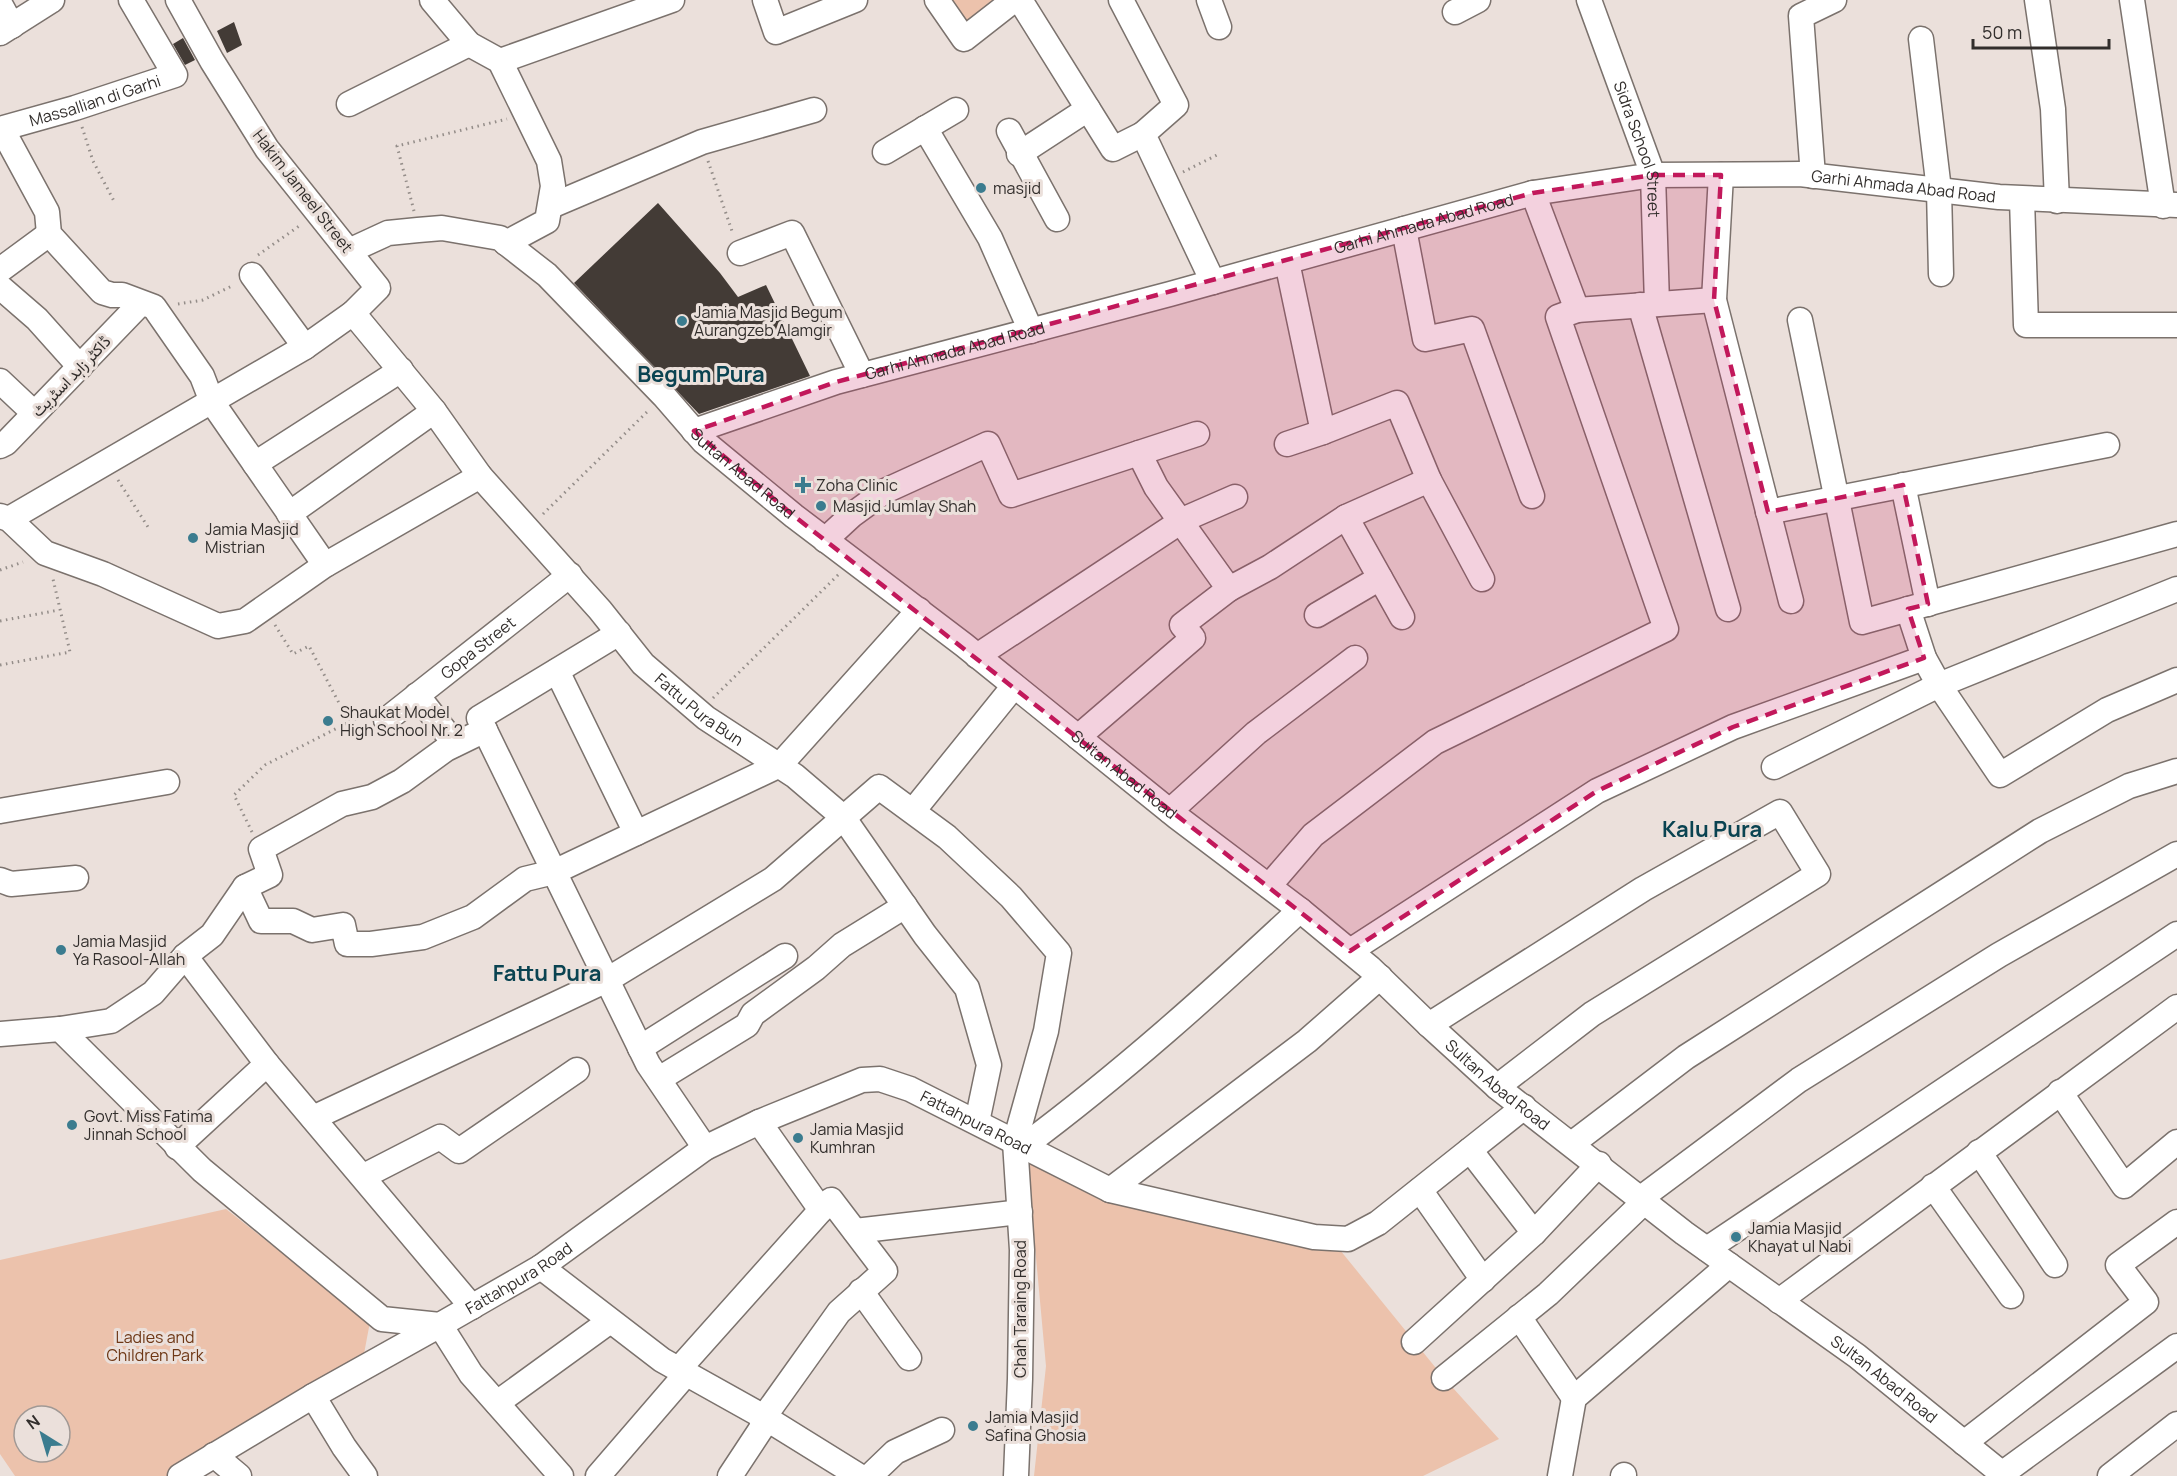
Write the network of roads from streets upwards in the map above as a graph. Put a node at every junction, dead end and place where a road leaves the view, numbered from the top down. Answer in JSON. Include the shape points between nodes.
{"nodes":[{"id":1,"x":52,"y":0,"type":"edge"},
{"id":2,"x":131,"y":0,"type":"edge"},
{"id":3,"x":178,"y":0,"type":"edge"},
{"id":4,"x":432,"y":0,"type":"edge"},
{"id":5,"x":672,"y":0,"type":"edge"},
{"id":6,"x":765,"y":0,"type":"edge"},
{"id":7,"x":855,"y":0,"type":"edge"},
{"id":8,"x":937,"y":0,"type":"edge"},
{"id":9,"x":1014,"y":0,"type":"edge"},
{"id":10,"x":1020,"y":0,"type":"edge"},
{"id":11,"x":1121,"y":0,"type":"edge"},
{"id":12,"x":1209,"y":0,"type":"edge"},
{"id":13,"x":1478,"y":0,"type":"edge"},
{"id":14,"x":1589,"y":0,"type":"edge"},
{"id":15,"x":1834,"y":0,"type":"edge"},
{"id":16,"x":2037,"y":0,"type":"edge"},
{"id":17,"x":2132,"y":0,"type":"edge"},
{"id":18,"x":0,"y":4,"type":"edge"},
{"id":19,"x":1455,"y":12,"type":"dead end"},
{"id":20,"x":1219,"y":27,"type":"dead end"},
{"id":21,"x":6,"y":30,"type":"edge"},
{"id":22,"x":1921,"y":39,"type":"dead end"},
{"id":23,"x":470,"y":44,"type":"junction"},
{"id":24,"x":212,"y":61,"type":"junction"},
{"id":25,"x":500,"y":61,"type":"junction"},
{"id":26,"x":175,"y":75,"type":"junction"},
{"id":27,"x":349,"y":104,"type":"dead end"},
{"id":28,"x":1088,"y":109,"type":"junction"},
{"id":29,"x":814,"y":110,"type":"dead end"},
{"id":30,"x":956,"y":110,"type":"dead end"},
{"id":31,"x":925,"y":128,"type":"junction"},
{"id":32,"x":1,"y":129,"type":"edge"},
{"id":33,"x":1009,"y":131,"type":"dead end"},
{"id":34,"x":1143,"y":134,"type":"junction"},
{"id":35,"x":885,"y":152,"type":"dead end"},
{"id":36,"x":1019,"y":154,"type":"junction"},
{"id":37,"x":1653,"y":174,"type":"junction"},
{"id":38,"x":1721,"y":175,"type":"junction"},
{"id":39,"x":1813,"y":176,"type":"junction"},
{"id":40,"x":1939,"y":190,"type":"junction"},
{"id":41,"x":1533,"y":193,"type":"junction"},
{"id":42,"x":2022,"y":199,"type":"junction"},
{"id":43,"x":2057,"y":201,"type":"junction"},
{"id":44,"x":551,"y":206,"type":"junction"},
{"id":45,"x":2170,"y":206,"type":"edge"},
{"id":46,"x":1057,"y":219,"type":"dead end"},
{"id":47,"x":1404,"y":229,"type":"junction"},
{"id":48,"x":49,"y":234,"type":"junction"},
{"id":49,"x":506,"y":243,"type":"junction"},
{"id":50,"x":349,"y":251,"type":"junction"},
{"id":51,"x":740,"y":253,"type":"road end"},
{"id":52,"x":1287,"y":262,"type":"junction"},
{"id":53,"x":0,"y":270,"type":"edge"},
{"id":54,"x":1941,"y":274,"type":"dead end"},
{"id":55,"x":252,"y":275,"type":"dead end"},
{"id":56,"x":1213,"y":282,"type":"junction"},
{"id":57,"x":0,"y":287,"type":"edge"},
{"id":58,"x":1714,"y":300,"type":"junction"},
{"id":59,"x":140,"y":304,"type":"junction"},
{"id":60,"x":1649,"y":305,"type":"junction"},
{"id":61,"x":1577,"y":310,"type":"junction"},
{"id":62,"x":353,"y":313,"type":"junction"},
{"id":63,"x":1800,"y":320,"type":"dead end"},
{"id":64,"x":2177,"y":325,"type":"edge"},
{"id":65,"x":1031,"y":331,"type":"junction"},
{"id":66,"x":305,"y":347,"type":"junction"},
{"id":67,"x":80,"y":367,"type":"junction"},
{"id":68,"x":401,"y":370,"type":"junction"},
{"id":69,"x":862,"y":375,"type":"junction"},
{"id":70,"x":0,"y":381,"type":"edge"},
{"id":71,"x":212,"y":402,"type":"junction"},
{"id":72,"x":434,"y":411,"type":"junction"},
{"id":73,"x":34,"y":413,"type":"junction"},
{"id":74,"x":694,"y":431,"type":"junction"},
{"id":75,"x":1323,"y":432,"type":"junction"},
{"id":76,"x":1197,"y":434,"type":"dead end"},
{"id":77,"x":1287,"y":444,"type":"dead end"},
{"id":78,"x":2107,"y":445,"type":"dead end"},
{"id":79,"x":0,"y":446,"type":"edge"},
{"id":80,"x":1139,"y":453,"type":"junction"},
{"id":81,"x":255,"y":464,"type":"junction"},
{"id":82,"x":480,"y":476,"type":"junction"},
{"id":83,"x":1429,"y":480,"type":"junction"},
{"id":84,"x":1903,"y":485,"type":"junction"},
{"id":85,"x":1532,"y":496,"type":"dead end"},
{"id":86,"x":1234,"y":497,"type":"dead end"},
{"id":87,"x":1837,"y":498,"type":"junction"},
{"id":88,"x":1768,"y":512,"type":"junction"},
{"id":89,"x":289,"y":514,"type":"junction"},
{"id":90,"x":1346,"y":517,"type":"junction"},
{"id":91,"x":5,"y":518,"type":"edge"},
{"id":92,"x":1180,"y":521,"type":"junction"},
{"id":93,"x":2177,"y":534,"type":"edge"},
{"id":94,"x":825,"y":540,"type":"junction"},
{"id":95,"x":325,"y":565,"type":"junction"},
{"id":96,"x":570,"y":575,"type":"junction"},
{"id":97,"x":1380,"y":578,"type":"junction"},
{"id":98,"x":1482,"y":579,"type":"dead end"},
{"id":99,"x":1229,"y":589,"type":"junction"},
{"id":100,"x":2177,"y":589,"type":"edge"},
{"id":101,"x":1791,"y":602,"type":"dead end"},
{"id":102,"x":1918,"y":607,"type":"junction"},
{"id":103,"x":1728,"y":609,"type":"dead end"},
{"id":104,"x":919,"y":610,"type":"junction"},
{"id":105,"x":1317,"y":615,"type":"dead end"},
{"id":106,"x":1402,"y":617,"type":"dead end"},
{"id":107,"x":619,"y":633,"type":"junction"},
{"id":108,"x":978,"y":656,"type":"junction"},
{"id":109,"x":1356,"y":658,"type":"dead end"},
{"id":110,"x":1924,"y":658,"type":"junction"},
{"id":111,"x":557,"y":671,"type":"junction"},
{"id":112,"x":2177,"y":680,"type":"edge"},
{"id":113,"x":1939,"y":685,"type":"junction"},
{"id":114,"x":1014,"y":686,"type":"junction"},
{"id":115,"x":417,"y":695,"type":"junction"},
{"id":116,"x":386,"y":720,"type":"road end"},
{"id":117,"x":485,"y":729,"type":"junction"},
{"id":118,"x":1078,"y":737,"type":"junction"},
{"id":119,"x":455,"y":744,"type":"junction"},
{"id":120,"x":780,"y":765,"type":"junction"},
{"id":121,"x":1774,"y":767,"type":"dead end"},
{"id":122,"x":2177,"y":772,"type":"edge"},
{"id":123,"x":167,"y":782,"type":"dead end"},
{"id":124,"x":0,"y":811,"type":"edge"},
{"id":125,"x":1170,"y":811,"type":"junction"},
{"id":126,"x":913,"y":812,"type":"junction"},
{"id":127,"x":843,"y":817,"type":"junction"},
{"id":128,"x":636,"y":833,"type":"junction"},
{"id":129,"x":2177,"y":854,"type":"edge"},
{"id":130,"x":554,"y":872,"type":"junction"},
{"id":131,"x":76,"y":878,"type":"dead end"},
{"id":132,"x":0,"y":880,"type":"edge"},
{"id":133,"x":1269,"y":886,"type":"junction"},
{"id":134,"x":244,"y":887,"type":"junction"},
{"id":135,"x":905,"y":906,"type":"junction"},
{"id":136,"x":1300,"y":910,"type":"junction"},
{"id":137,"x":2177,"y":934,"type":"edge"},
{"id":138,"x":1350,"y":951,"type":"junction"},
{"id":139,"x":185,"y":956,"type":"junction"},
{"id":140,"x":785,"y":956,"type":"dead end"},
{"id":141,"x":1380,"y":977,"type":"junction"},
{"id":142,"x":607,"y":980,"type":"junction"},
{"id":143,"x":2177,"y":1007,"type":"edge"},
{"id":144,"x":1429,"y":1026,"type":"junction"},
{"id":145,"x":60,"y":1029,"type":"junction"},
{"id":146,"x":0,"y":1034,"type":"edge"},
{"id":147,"x":640,"y":1048,"type":"junction"},
{"id":148,"x":267,"y":1064,"type":"junction"},
{"id":149,"x":577,"y":1070,"type":"dead end"},
{"id":150,"x":659,"y":1079,"type":"junction"},
{"id":151,"x":1497,"y":1087,"type":"junction"},
{"id":152,"x":2060,"y":1092,"type":"junction"},
{"id":153,"x":1524,"y":1107,"type":"junction"},
{"id":154,"x":313,"y":1118,"type":"junction"},
{"id":155,"x":759,"y":1122,"type":"junction"},
{"id":156,"x":977,"y":1122,"type":"junction"},
{"id":157,"x":2177,"y":1142,"type":"edge"},
{"id":158,"x":1573,"y":1143,"type":"junction"},
{"id":159,"x":1020,"y":1144,"type":"junction"},
{"id":160,"x":177,"y":1147,"type":"junction"},
{"id":161,"x":705,"y":1148,"type":"junction"},
{"id":162,"x":1470,"y":1150,"type":"junction"},
{"id":163,"x":1979,"y":1152,"type":"junction"},
{"id":164,"x":1599,"y":1164,"type":"junction"},
{"id":165,"x":364,"y":1176,"type":"junction"},
{"id":166,"x":1933,"y":1186,"type":"junction"},
{"id":167,"x":1110,"y":1190,"type":"junction"},
{"id":168,"x":1420,"y":1190,"type":"junction"},
{"id":169,"x":1643,"y":1200,"type":"junction"},
{"id":170,"x":821,"y":1210,"type":"junction"},
{"id":171,"x":1020,"y":1212,"type":"junction"},
{"id":172,"x":2177,"y":1222,"type":"edge"},
{"id":173,"x":855,"y":1232,"type":"junction"},
{"id":174,"x":1534,"y":1233,"type":"junction"},
{"id":175,"x":1707,"y":1249,"type":"junction"},
{"id":176,"x":1729,"y":1265,"type":"junction"},
{"id":177,"x":2055,"y":1265,"type":"dead end"},
{"id":178,"x":541,"y":1267,"type":"junction"},
{"id":179,"x":1483,"y":1280,"type":"junction"},
{"id":180,"x":861,"y":1291,"type":"junction"},
{"id":181,"x":2011,"y":1296,"type":"dead end"},
{"id":182,"x":1779,"y":1300,"type":"junction"},
{"id":183,"x":472,"y":1307,"type":"junction"},
{"id":184,"x":1519,"y":1317,"type":"junction"},
{"id":185,"x":382,"y":1319,"type":"junction"},
{"id":186,"x":610,"y":1321,"type":"junction"},
{"id":187,"x":440,"y":1325,"type":"junction"},
{"id":188,"x":1414,"y":1341,"type":"dead end"},
{"id":189,"x":2177,"y":1346,"type":"edge"},
{"id":190,"x":909,"y":1358,"type":"dead end"},
{"id":191,"x":377,"y":1361,"type":"junction"},
{"id":192,"x":682,"y":1372,"type":"junction"},
{"id":193,"x":1444,"y":1378,"type":"dead end"},
{"id":194,"x":313,"y":1396,"type":"junction"},
{"id":195,"x":1574,"y":1398,"type":"junction"},
{"id":196,"x":497,"y":1403,"type":"junction"},
{"id":197,"x":765,"y":1417,"type":"junction"},
{"id":198,"x":2177,"y":1424,"type":"edge"},
{"id":199,"x":942,"y":1430,"type":"dead end"},
{"id":200,"x":1964,"y":1443,"type":"junction"},
{"id":201,"x":214,"y":1455,"type":"junction"},
{"id":202,"x":2002,"y":1475,"type":"edge"},
{"id":203,"x":180,"y":1476,"type":"edge"},
{"id":204,"x":239,"y":1476,"type":"edge"},
{"id":205,"x":365,"y":1476,"type":"edge"},
{"id":206,"x":561,"y":1476,"type":"edge"},
{"id":207,"x":598,"y":1476,"type":"edge"},
{"id":208,"x":730,"y":1476,"type":"edge"},
{"id":209,"x":859,"y":1476,"type":"edge"},
{"id":210,"x":870,"y":1476,"type":"edge"},
{"id":211,"x":1016,"y":1476,"type":"edge"},
{"id":212,"x":1560,"y":1476,"type":"edge"},
{"id":213,"x":2110,"y":1476,"type":"edge"}],
"edges":[{"from":1,"to":21,"type":"street"},
{"from":2,"to":26,"type":"street","name":"Massallian di Garhi"},
{"from":3,"to":24,"type":"street","name":"Hakim Jameel Street"},
{"from":4,"to":23,"type":"street"},
{"from":5,"to":25,"type":"street"},
{"from":6,"to":7,"type":"street","via":[[776,32]]},
{"from":8,"to":9,"type":"street","via":[[964,39]]},
{"from":10,"to":28,"type":"street"},
{"from":11,"to":34,"type":"street","via":[[1176,105]]},
{"from":12,"to":20,"type":"street"},
{"from":13,"to":19,"type":"street"},
{"from":14,"to":37,"type":"street","name":"Sidra School Street"},
{"from":15,"to":39,"type":"street","via":[[1801,16]]},
{"from":16,"to":43,"type":"street","via":[[2053,109]]},
{"from":17,"to":45,"type":"street"},
{"from":18,"to":21,"type":"street"},
{"from":22,"to":40,"type":"street"},
{"from":23,"to":25,"type":"street"},
{"from":23,"to":27,"type":"street"},
{"from":24,"to":26,"type":"street"},
{"from":24,"to":50,"type":"street","name":"Hakim Jameel Street","via":[[267,149]]},
{"from":25,"to":44,"type":"street","via":[[549,161]]},
{"from":26,"to":32,"type":"street","name":"Massallian di Garhi"},
{"from":28,"to":34,"type":"street","via":[[1113,149]]},
{"from":28,"to":36,"type":"street"},
{"from":29,"to":44,"type":"street","via":[[702,142]]},
{"from":30,"to":31,"type":"street"},
{"from":31,"to":35,"type":"street"},
{"from":31,"to":65,"type":"street","via":[[990,238]]},
{"from":32,"to":48,"type":"street","via":[[47,212]]},
{"from":33,"to":36,"type":"street"},
{"from":34,"to":56,"type":"street"},
{"from":36,"to":46,"type":"street"},
{"from":37,"to":38,"type":"street","name":"Garhi Ahmada Abad Road"},
{"from":37,"to":41,"type":"street","name":"Garhi Ahmada Abad Road"},
{"from":37,"to":60,"type":"street","name":"Sidra School Street"},
{"from":38,"to":39,"type":"street","name":"Garhi Ahmada Abad Road"},
{"from":38,"to":58,"type":"street"},
{"from":39,"to":40,"type":"street","name":"Garhi Ahmada Abad Road"},
{"from":40,"to":42,"type":"street","name":"Garhi Ahmada Abad Road"},
{"from":40,"to":54,"type":"street"},
{"from":41,"to":47,"type":"street","name":"Garhi Ahmada Abad Road"},
{"from":41,"to":61,"type":"street"},
{"from":42,"to":43,"type":"street","name":"Garhi Ahmada Abad Road"},
{"from":42,"to":64,"type":"street","via":[[2026,325]]},
{"from":43,"to":45,"type":"street","name":"Garhi Ahmada Abad Road"},
{"from":44,"to":49,"type":"street","via":[[547,221]]},
{"from":47,"to":52,"type":"street","name":"Garhi Ahmada Abad Road"},
{"from":47,"to":85,"type":"street","via":[[1425,339],[1472,329]]},
{"from":48,"to":53,"type":"street"},
{"from":48,"to":59,"type":"street","via":[[102,292],[122,295]]},
{"from":49,"to":50,"type":"street","via":[[500,238],[442,228],[388,233]]},
{"from":49,"to":74,"type":"street","name":"Sultan Abad Road","via":[[547,275]]},
{"from":50,"to":62,"type":"street","name":"Hakim Jameel Street","via":[[378,288]]},
{"from":51,"to":69,"type":"street","via":[[792,233]]},
{"from":52,"to":56,"type":"street","name":"Garhi Ahmada Abad Road"},
{"from":52,"to":75,"type":"street"},
{"from":55,"to":66,"type":"street"},
{"from":56,"to":65,"type":"street","name":"Garhi Ahmada Abad Road"},
{"from":57,"to":67,"type":"street","via":[[37,319]]},
{"from":58,"to":60,"type":"street"},
{"from":58,"to":88,"type":"street"},
{"from":59,"to":67,"type":"street","name":"ڈاکٹر زاہد اسٹریٹ"},
{"from":59,"to":71,"type":"street","via":[[154,308],[202,376]]},
{"from":60,"to":61,"type":"street"},
{"from":60,"to":103,"type":"street","name":"Sidra School Street"},
{"from":61,"to":133,"type":"street","via":[[1558,317],[1666,629],[1435,742],[1313,835]]},
{"from":62,"to":66,"type":"street"},
{"from":62,"to":68,"type":"street","name":"Fattu Pura Bun"},
{"from":63,"to":87,"type":"street"},
{"from":65,"to":69,"type":"street","name":"Garhi Ahmada Abad Road"},
{"from":66,"to":71,"type":"street"},
{"from":67,"to":73,"type":"street","name":"ڈاکٹر زاہد اسٹریٹ"},
{"from":68,"to":72,"type":"street","name":"Fattu Pura Bun"},
{"from":68,"to":81,"type":"street"},
{"from":69,"to":74,"type":"street","name":"Garhi Ahmada Abad Road"},
{"from":70,"to":73,"type":"street"},
{"from":71,"to":81,"type":"street"},
{"from":71,"to":91,"type":"street"},
{"from":72,"to":82,"type":"street","name":"Fattu Pura Bun"},
{"from":72,"to":89,"type":"street"},
{"from":73,"to":79,"type":"street","name":"ڈاکٹر زاہد اسٹریٹ"},
{"from":74,"to":94,"type":"street","name":"Sultan Abad Road"},
{"from":75,"to":77,"type":"street"},
{"from":75,"to":83,"type":"street","via":[[1396,403]]},
{"from":76,"to":80,"type":"street"},
{"from":78,"to":84,"type":"street"},
{"from":80,"to":92,"type":"street","via":[[1156,488]]},
{"from":80,"to":94,"type":"street","via":[[1011,495],[988,444],[885,491]]},
{"from":81,"to":89,"type":"street"},
{"from":82,"to":95,"type":"street"},
{"from":82,"to":96,"type":"street","name":"Fattu Pura Bun"},
{"from":83,"to":90,"type":"street"},
{"from":83,"to":98,"type":"street"},
{"from":84,"to":87,"type":"street"},
{"from":84,"to":102,"type":"street"},
{"from":86,"to":92,"type":"street"},
{"from":87,"to":88,"type":"street"},
{"from":87,"to":102,"type":"street","via":[[1862,622]]},
{"from":88,"to":101,"type":"street"},
{"from":89,"to":95,"type":"street"},
{"from":90,"to":97,"type":"street"},
{"from":90,"to":99,"type":"street"},
{"from":91,"to":95,"type":"street","via":[[45,553],[103,574],[218,626],[244,621]]},
{"from":92,"to":99,"type":"street"},
{"from":92,"to":108,"type":"street"},
{"from":93,"to":102,"type":"street"},
{"from":94,"to":104,"type":"street","name":"Sultan Abad Road"},
{"from":96,"to":107,"type":"street","name":"Fattu Pura Bun"},
{"from":96,"to":115,"type":"street","name":"Gopa Street"},
{"from":97,"to":105,"type":"street"},
{"from":97,"to":106,"type":"street"},
{"from":99,"to":118,"type":"street","via":[[1182,625],[1193,638]]},
{"from":100,"to":113,"type":"street"},
{"from":102,"to":110,"type":"street"},
{"from":104,"to":108,"type":"street","name":"Sultan Abad Road"},
{"from":104,"to":120,"type":"street"},
{"from":107,"to":111,"type":"street"},
{"from":107,"to":120,"type":"street","name":"Fattu Pura Bun","via":[[644,664],[699,712]]},
{"from":108,"to":114,"type":"street","name":"Sultan Abad Road"},
{"from":109,"to":125,"type":"street","via":[[1256,733]]},
{"from":110,"to":113,"type":"street"},
{"from":110,"to":138,"type":"street","via":[[1733,727],[1597,791]]},
{"from":111,"to":117,"type":"street","via":[[479,718]]},
{"from":111,"to":128,"type":"street"},
{"from":112,"to":113,"type":"street","via":[[2107,710],[2000,775]]},
{"from":113,"to":121,"type":"street"},
{"from":114,"to":118,"type":"street","name":"Sultan Abad Road"},
{"from":114,"to":126,"type":"street"},
{"from":115,"to":116,"type":"street","name":"Gopa Street"},
{"from":115,"to":119,"type":"street"},
{"from":117,"to":119,"type":"street"},
{"from":117,"to":130,"type":"street"},
{"from":118,"to":125,"type":"street","name":"Sultan Abad Road"},
{"from":119,"to":134,"type":"street","via":[[402,781],[372,797],[342,804],[261,849],[270,875]]},
{"from":120,"to":127,"type":"street","name":"Fattu Pura Bun"},
{"from":120,"to":128,"type":"street"},
{"from":122,"to":158,"type":"street","via":[[2129,786],[2040,831],[1686,1057]]},
{"from":123,"to":124,"type":"street"},
{"from":125,"to":133,"type":"street","name":"Sultan Abad Road"},
{"from":126,"to":127,"type":"street","via":[[879,787]]},
{"from":126,"to":159,"type":"street","name":"Chah Taraing Road","via":[[948,837],[1011,897],[1059,953]]},
{"from":127,"to":135,"type":"street","name":"Fattu Pura Bun"},
{"from":127,"to":142,"type":"street","via":[[773,879]]},
{"from":128,"to":130,"type":"street"},
{"from":129,"to":169,"type":"street","via":[[1999,955],[1799,1080]]},
{"from":130,"to":134,"type":"street","via":[[525,879],[473,917],[423,937],[371,944],[347,944],[343,925],[312,930],[293,921],[261,921]]},
{"from":130,"to":142,"type":"street"},
{"from":131,"to":132,"type":"street","via":[[11,884]]},
{"from":133,"to":136,"type":"street","name":"Sultan Abad Road"},
{"from":134,"to":139,"type":"street","via":[[212,935]]},
{"from":135,"to":150,"type":"street","via":[[842,945],[753,1014],[747,1025]]},
{"from":135,"to":156,"type":"street","name":"Fattu Pura Bun","via":[[967,988],[989,1065]]},
{"from":136,"to":138,"type":"street","name":"Sultan Abad Road"},
{"from":136,"to":159,"type":"street","via":[[1094,1094]]},
{"from":137,"to":175,"type":"street"},
{"from":138,"to":141,"type":"street","name":"Sultan Abad Road"},
{"from":139,"to":145,"type":"street","via":[[153,993],[111,1021]]},
{"from":139,"to":148,"type":"street"},
{"from":140,"to":147,"type":"street"},
{"from":141,"to":144,"type":"street","name":"Sultan Abad Road"},
{"from":141,"to":167,"type":"street","via":[[1307,1041]]},
{"from":142,"to":147,"type":"street"},
{"from":142,"to":154,"type":"street"},
{"from":143,"to":152,"type":"street"},
{"from":144,"to":151,"type":"street","name":"Sultan Abad Road"},
{"from":144,"to":151,"type":"street","via":[[1642,889],[1780,812],[1818,874],[1592,1014]]},
{"from":145,"to":146,"type":"street"},
{"from":145,"to":160,"type":"street"},
{"from":147,"to":150,"type":"street"},
{"from":148,"to":154,"type":"street"},
{"from":148,"to":160,"type":"street"},
{"from":149,"to":165,"type":"street","via":[[459,1151],[440,1137]]},
{"from":150,"to":161,"type":"street"},
{"from":151,"to":153,"type":"street","name":"Sultan Abad Road"},
{"from":152,"to":157,"type":"street","via":[[2124,1186]]},
{"from":152,"to":163,"type":"street"},
{"from":153,"to":158,"type":"street","name":"Sultan Abad Road"},
{"from":153,"to":162,"type":"street","name":"Fattahpura Road"},
{"from":154,"to":165,"type":"street"},
{"from":155,"to":156,"type":"street","name":"Fattahpura Road","via":[[861,1080],[880,1079],[910,1089]]},
{"from":155,"to":161,"type":"street","name":"Fattahpura Road"},
{"from":155,"to":170,"type":"street"},
{"from":156,"to":159,"type":"street","name":"Fattahpura Road"},
{"from":158,"to":164,"type":"street","name":"Sultan Abad Road"},
{"from":159,"to":167,"type":"street","name":"Fattahpura Road"},
{"from":159,"to":171,"type":"street","name":"Chah Taraing Road"},
{"from":160,"to":185,"type":"street"},
{"from":161,"to":178,"type":"street","name":"Fattahpura Road"},
{"from":162,"to":168,"type":"street","name":"Fattahpura Road"},
{"from":162,"to":174,"type":"street"},
{"from":163,"to":166,"type":"street"},
{"from":163,"to":177,"type":"street"},
{"from":164,"to":169,"type":"street","name":"Sultan Abad Road"},
{"from":164,"to":174,"type":"street"},
{"from":165,"to":183,"type":"street"},
{"from":166,"to":181,"type":"street"},
{"from":166,"to":182,"type":"street"},
{"from":167,"to":168,"type":"street","name":"Fattahpura Road","via":[[1314,1237],[1348,1239],[1378,1223]]},
{"from":168,"to":179,"type":"street"},
{"from":169,"to":175,"type":"street","name":"Sultan Abad Road"},
{"from":169,"to":184,"type":"street","via":[[1548,1294]]},
{"from":170,"to":173,"type":"street","via":[[831,1200]]},
{"from":170,"to":192,"type":"street"},
{"from":171,"to":173,"type":"street"},
{"from":171,"to":211,"type":"street","name":"Chah Taraing Road"},
{"from":172,"to":200,"type":"street","via":[[2118,1265],[2146,1302]]},
{"from":173,"to":180,"type":"street","via":[[885,1271]]},
{"from":174,"to":179,"type":"street"},
{"from":175,"to":176,"type":"street","name":"Sultan Abad Road"},
{"from":176,"to":182,"type":"street","name":"Sultan Abad Road"},
{"from":176,"to":195,"type":"street"},
{"from":178,"to":183,"type":"street","name":"Fattahpura Road"},
{"from":178,"to":186,"type":"street"},
{"from":179,"to":188,"type":"street"},
{"from":180,"to":190,"type":"street"},
{"from":180,"to":197,"type":"street","via":[[839,1312]]},
{"from":182,"to":200,"type":"street","name":"Sultan Abad Road","via":[[1857,1356]]},
{"from":183,"to":187,"type":"street","name":"Fattahpura Road"},
{"from":184,"to":193,"type":"street"},
{"from":184,"to":195,"type":"street"},
{"from":185,"to":187,"type":"street"},
{"from":185,"to":191,"type":"street"},
{"from":186,"to":192,"type":"street"},
{"from":186,"to":196,"type":"street"},
{"from":187,"to":191,"type":"street","name":"Fattahpura Road"},
{"from":187,"to":196,"type":"street","via":[[471,1374]]},
{"from":189,"to":202,"type":"street"},
{"from":191,"to":194,"type":"street","name":"Fattahpura Road"},
{"from":192,"to":197,"type":"street"},
{"from":192,"to":207,"type":"street"},
{"from":194,"to":201,"type":"street","name":"Fattahpura Road"},
{"from":194,"to":205,"type":"street"},
{"from":195,"to":212,"type":"street"},
{"from":196,"to":206,"type":"street"},
{"from":197,"to":208,"type":"street"},
{"from":197,"to":209,"type":"street"},
{"from":198,"to":213,"type":"street"},
{"from":199,"to":210,"type":"street","via":[[895,1452]]},
{"from":200,"to":202,"type":"street","name":"Sultan Abad Road"},
{"from":201,"to":203,"type":"street","name":"Fattahpura Road"},
{"from":201,"to":204,"type":"street"}]}
